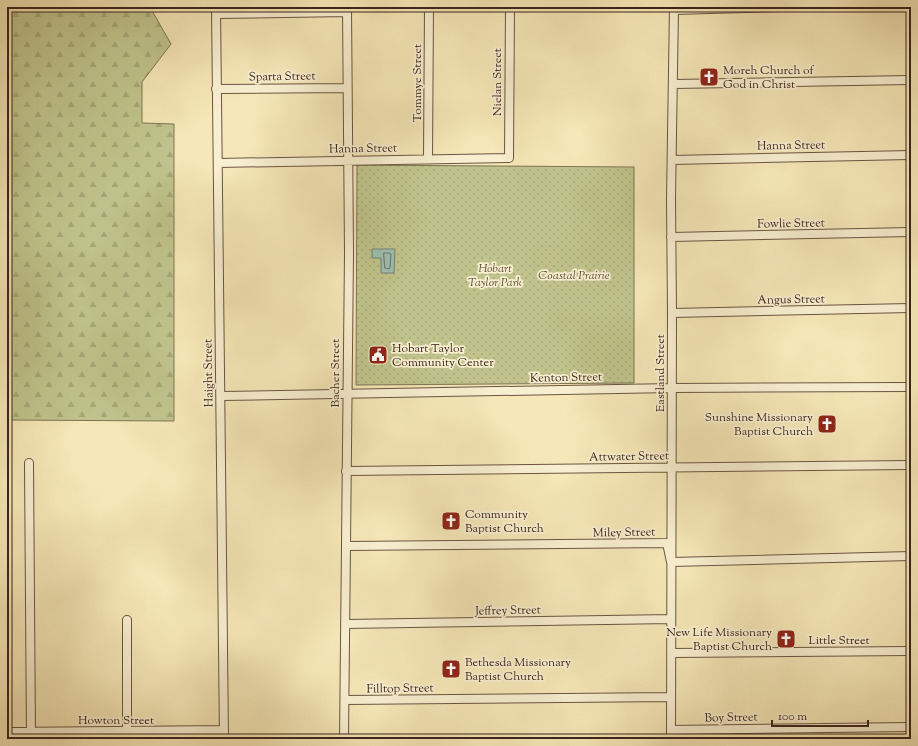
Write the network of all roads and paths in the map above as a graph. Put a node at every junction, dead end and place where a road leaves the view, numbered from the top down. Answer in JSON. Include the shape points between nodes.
{"nodes":[{"id":1,"x":429,"y":7,"type":"edge"},
{"id":2,"x":510,"y":7,"type":"edge"},
{"id":3,"x":782,"y":7,"type":"edge"},
{"id":4,"x":674,"y":8,"type":"edge"},
{"id":5,"x":347,"y":9,"type":"edge"},
{"id":6,"x":216,"y":10,"type":"edge"},
{"id":7,"x":911,"y":80,"type":"edge"},
{"id":8,"x":674,"y":84,"type":"junction"},
{"id":9,"x":347,"y":88,"type":"junction"},
{"id":10,"x":216,"y":89,"type":"junction"},
{"id":11,"x":911,"y":155,"type":"edge"},
{"id":12,"x":428,"y":158,"type":"junction"},
{"id":13,"x":509,"y":158,"type":"joint"},
{"id":14,"x":348,"y":160,"type":"junction"},
{"id":15,"x":672,"y":160,"type":"junction"},
{"id":16,"x":218,"y":163,"type":"junction"},
{"id":17,"x":911,"y":232,"type":"edge"},
{"id":18,"x":671,"y":237,"type":"junction"},
{"id":19,"x":911,"y":308,"type":"edge"},
{"id":20,"x":672,"y":313,"type":"junction"},
{"id":21,"x":911,"y":387,"type":"edge"},
{"id":22,"x":672,"y":388,"type":"junction"},
{"id":23,"x":347,"y":393,"type":"junction"},
{"id":24,"x":221,"y":396,"type":"junction"},
{"id":25,"x":29,"y":463,"type":"dead end"},
{"id":26,"x":911,"y":465,"type":"edge"},
{"id":27,"x":671,"y":467,"type":"junction"},
{"id":28,"x":346,"y":471,"type":"junction"},
{"id":29,"x":346,"y":546,"type":"junction"},
{"id":30,"x":911,"y":556,"type":"edge"},
{"id":31,"x":671,"y":562,"type":"junction"},
{"id":32,"x":671,"y":619,"type":"junction"},
{"id":33,"x":127,"y":620,"type":"dead end"},
{"id":34,"x":345,"y":624,"type":"junction"},
{"id":35,"x":911,"y":651,"type":"edge"},
{"id":36,"x":672,"y":653,"type":"junction"},
{"id":37,"x":671,"y":697,"type":"junction"},
{"id":38,"x":344,"y":700,"type":"junction"},
{"id":39,"x":911,"y":727,"type":"edge"},
{"id":40,"x":224,"y":730,"type":"junction"},
{"id":41,"x":671,"y":730,"type":"junction"},
{"id":42,"x":7,"y":732,"type":"edge"},
{"id":43,"x":31,"y":735,"type":"edge"},
{"id":44,"x":126,"y":736,"type":"edge"},
{"id":45,"x":224,"y":739,"type":"edge"},
{"id":46,"x":344,"y":739,"type":"edge"},
{"id":47,"x":671,"y":739,"type":"edge"}],
"edges":[{"from":1,"to":12,"type":"street","name":"Tommye Street"},
{"from":2,"to":13,"type":"street","name":"Nielan Street"},
{"from":3,"to":4,"type":"street"},
{"from":4,"to":8,"type":"street","name":"Eastland Street"},
{"from":5,"to":6,"type":"street"},
{"from":5,"to":9,"type":"street","name":"Bacher Street"},
{"from":6,"to":10,"type":"street","name":"Haight Street"},
{"from":7,"to":8,"type":"street"},
{"from":8,"to":15,"type":"street","name":"Eastland Street"},
{"from":9,"to":10,"type":"street","name":"Sparta Street"},
{"from":9,"to":14,"type":"street","name":"Bacher Street"},
{"from":10,"to":16,"type":"street","name":"Haight Street"},
{"from":11,"to":15,"type":"street","name":"Hanna Street"},
{"from":12,"to":13,"type":"street","name":"Hanna Street"},
{"from":12,"to":14,"type":"street","name":"Hanna Street"},
{"from":14,"to":16,"type":"street","name":"Hanna Street"},
{"from":14,"to":23,"type":"street","name":"Bacher Street"},
{"from":15,"to":18,"type":"street","name":"Eastland Street"},
{"from":16,"to":24,"type":"street","name":"Haight Street"},
{"from":17,"to":18,"type":"street","name":"Fowlie Street"},
{"from":18,"to":20,"type":"street","name":"Eastland Street"},
{"from":19,"to":20,"type":"street","name":"Angus Street"},
{"from":20,"to":22,"type":"street","name":"Eastland Street"},
{"from":21,"to":22,"type":"street","name":"Kenton Street"},
{"from":22,"to":23,"type":"street","name":"Kenton Street"},
{"from":22,"to":27,"type":"street","name":"Eastland Street"},
{"from":23,"to":24,"type":"street","name":"Kenton Street"},
{"from":23,"to":28,"type":"street","name":"Bacher Street"},
{"from":24,"to":40,"type":"street","name":"Haight Street"},
{"from":25,"to":43,"type":"street"},
{"from":26,"to":27,"type":"street","name":"Attwater Street"},
{"from":27,"to":28,"type":"street","name":"Attwater Street"},
{"from":27,"to":31,"type":"street","name":"Eastland Street"},
{"from":28,"to":29,"type":"street","name":"Bacher Street"},
{"from":29,"to":31,"type":"street","name":"Miley Street","via":[[667,543]]},
{"from":29,"to":34,"type":"street","name":"Bacher Street"},
{"from":30,"to":31,"type":"street"},
{"from":31,"to":32,"type":"street","name":"Eastland Street"},
{"from":32,"to":34,"type":"street","name":"Jeffrey Street"},
{"from":32,"to":36,"type":"street","name":"Eastland Street"},
{"from":33,"to":44,"type":"street"},
{"from":34,"to":38,"type":"street","name":"Bacher Street"},
{"from":35,"to":36,"type":"street","name":"Little Street"},
{"from":36,"to":37,"type":"street","name":"Eastland Street"},
{"from":37,"to":38,"type":"street","name":"Filltop Street"},
{"from":37,"to":41,"type":"street","name":"Eastland Street"},
{"from":38,"to":46,"type":"street","name":"Bacher Street"},
{"from":39,"to":41,"type":"street","name":"Boy Street"},
{"from":40,"to":44,"type":"street","name":"Howton Street"},
{"from":40,"to":45,"type":"street","name":"Haight Street"},
{"from":41,"to":47,"type":"street","name":"Eastland Street"},
{"from":42,"to":43,"type":"street","name":"Howton Street"},
{"from":43,"to":44,"type":"street","name":"Howton Street"}]}
